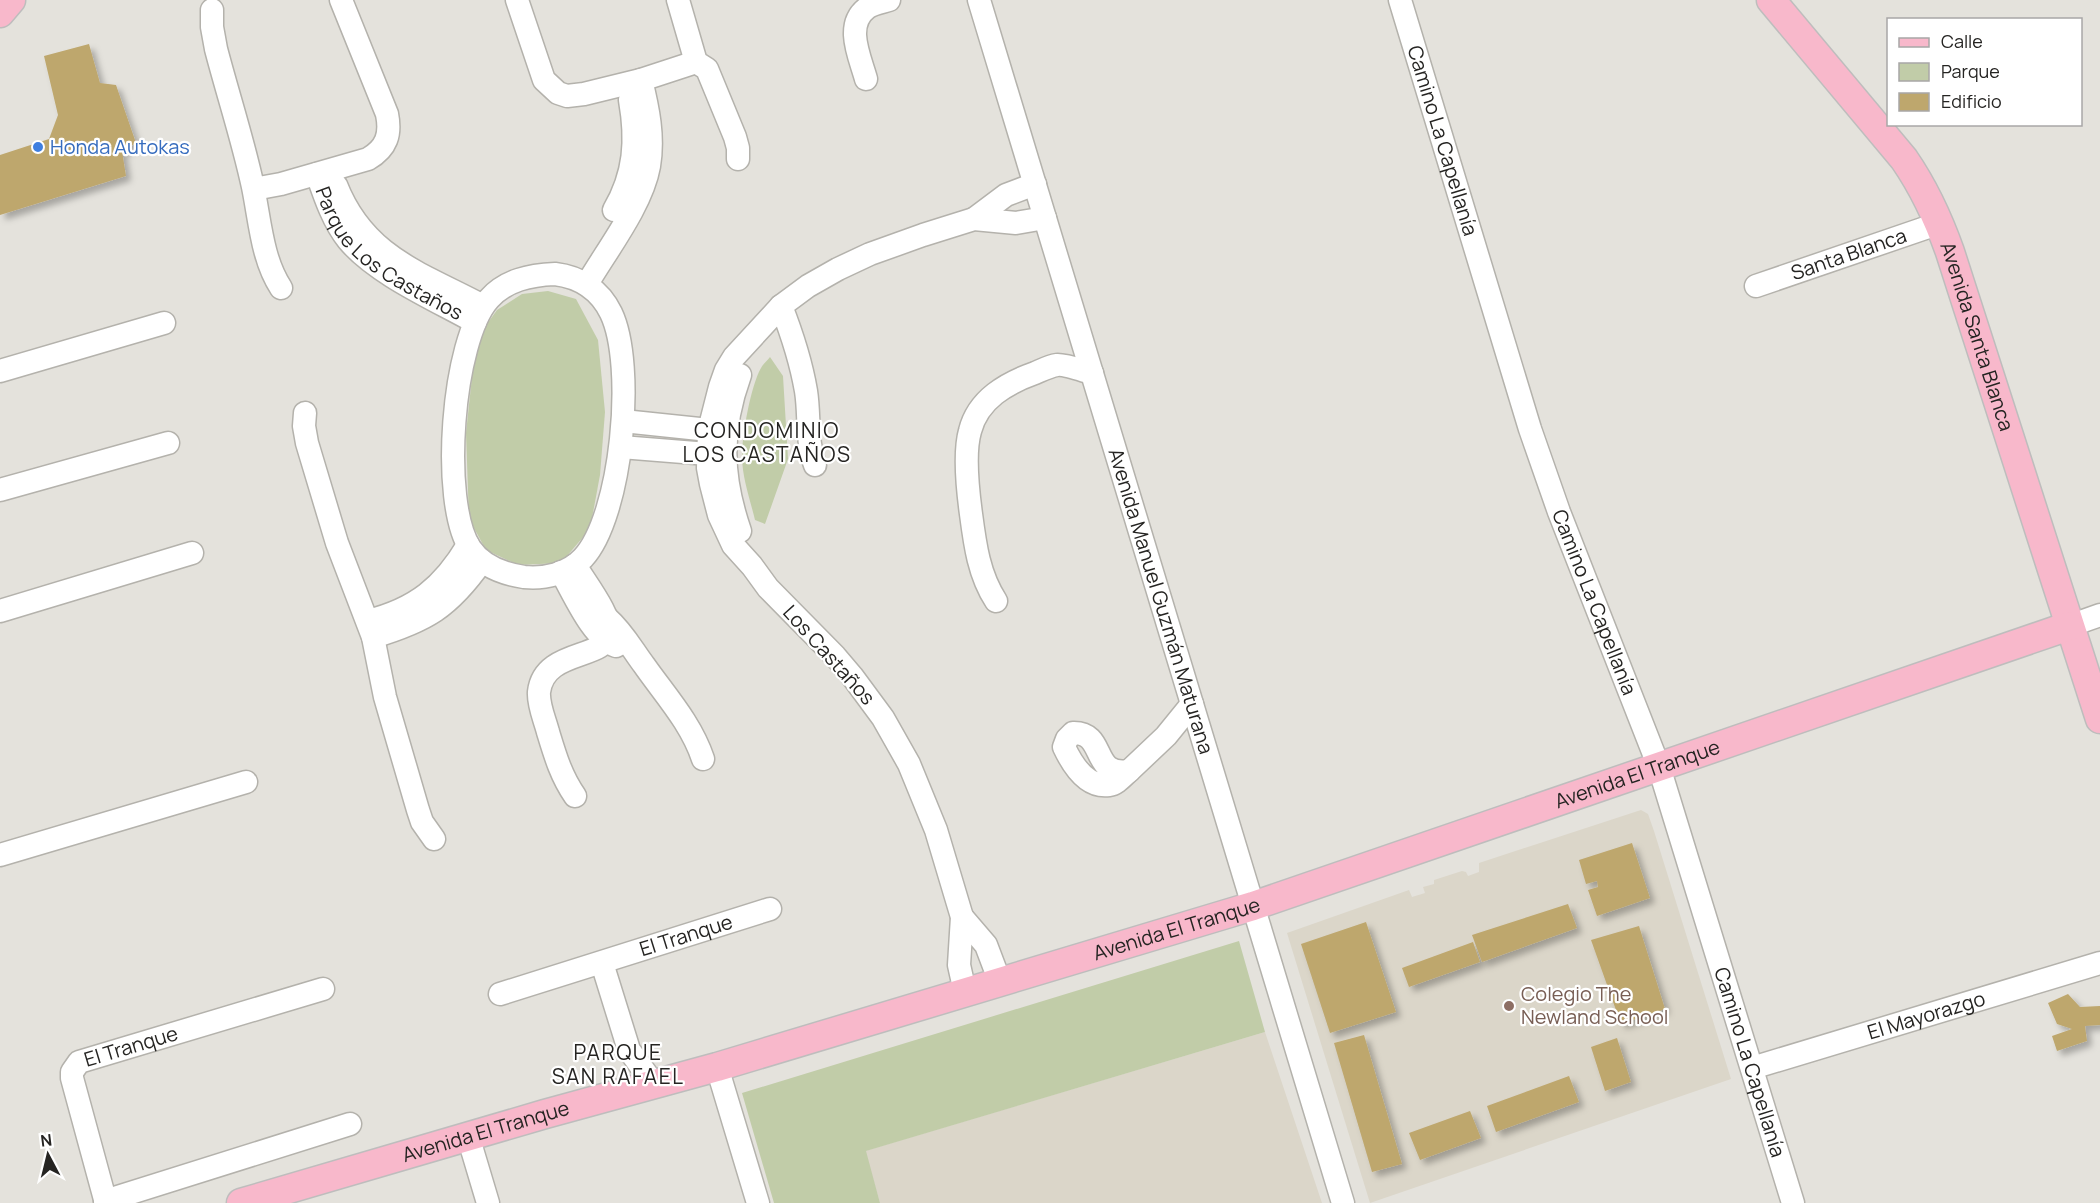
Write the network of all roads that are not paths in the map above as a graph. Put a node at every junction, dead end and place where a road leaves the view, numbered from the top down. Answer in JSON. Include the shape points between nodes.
{"nodes":[{"id":1,"x":11,"y":0,"type":"edge"},
{"id":2,"x":341,"y":0,"type":"edge"},
{"id":3,"x":517,"y":0,"type":"edge"},
{"id":4,"x":678,"y":0,"type":"edge"},
{"id":5,"x":889,"y":0,"type":"edge"},
{"id":6,"x":1400,"y":0,"type":"edge"},
{"id":7,"x":1771,"y":0,"type":"edge"},
{"id":8,"x":978,"y":2,"type":"edge"},
{"id":9,"x":213,"y":10,"type":"dead end"},
{"id":10,"x":0,"y":12,"type":"edge"},
{"id":11,"x":696,"y":62,"type":"junction"},
{"id":12,"x":866,"y":79,"type":"dead end"},
{"id":13,"x":633,"y":82,"type":"junction"},
{"id":14,"x":738,"y":159,"type":"dead end"},
{"id":15,"x":324,"y":172,"type":"junction"},
{"id":16,"x":1035,"y":184,"type":"junction"},
{"id":17,"x":254,"y":189,"type":"junction"},
{"id":18,"x":1045,"y":218,"type":"junction"},
{"id":19,"x":974,"y":219,"type":"junction"},
{"id":20,"x":1940,"y":223,"type":"junction"},
{"id":21,"x":580,"y":281,"type":"junction"},
{"id":22,"x":1756,"y":286,"type":"dead end"},
{"id":23,"x":281,"y":288,"type":"dead end"},
{"id":24,"x":781,"y":306,"type":"junction"},
{"id":25,"x":479,"y":314,"type":"junction"},
{"id":26,"x":164,"y":323,"type":"dead end"},
{"id":27,"x":1081,"y":336,"type":"junction"},
{"id":28,"x":752,"y":338,"type":"junction"},
{"id":29,"x":1059,"y":364,"type":"junction"},
{"id":30,"x":0,"y":371,"type":"edge"},
{"id":31,"x":1092,"y":373,"type":"junction"},
{"id":32,"x":305,"y":413,"type":"dead end"},
{"id":33,"x":623,"y":421,"type":"junction"},
{"id":34,"x":709,"y":430,"type":"junction"},
{"id":35,"x":168,"y":443,"type":"dead end"},
{"id":36,"x":621,"y":447,"type":"junction"},
{"id":37,"x":716,"y":450,"type":"junction"},
{"id":38,"x":815,"y":465,"type":"dead end"},
{"id":39,"x":0,"y":490,"type":"edge"},
{"id":40,"x":192,"y":553,"type":"dead end"},
{"id":41,"x":475,"y":553,"type":"junction"},
{"id":42,"x":568,"y":569,"type":"junction"},
{"id":43,"x":996,"y":601,"type":"dead end"},
{"id":44,"x":0,"y":612,"type":"edge"},
{"id":45,"x":2100,"y":615,"type":"edge"},
{"id":46,"x":598,"y":619,"type":"junction"},
{"id":47,"x":2070,"y":626,"type":"junction"},
{"id":48,"x":370,"y":629,"type":"junction"},
{"id":49,"x":607,"y":641,"type":"junction"},
{"id":50,"x":574,"y":655,"type":"junction"},
{"id":51,"x":636,"y":655,"type":"junction"},
{"id":52,"x":1192,"y":704,"type":"junction"},
{"id":53,"x":2100,"y":719,"type":"edge"},
{"id":54,"x":1166,"y":736,"type":"junction"},
{"id":55,"x":1202,"y":736,"type":"junction"},
{"id":56,"x":703,"y":759,"type":"dead end"},
{"id":57,"x":1659,"y":767,"type":"junction"},
{"id":58,"x":1129,"y":771,"type":"dead end"},
{"id":59,"x":246,"y":782,"type":"dead end"},
{"id":60,"x":575,"y":796,"type":"dead end"},
{"id":61,"x":434,"y":839,"type":"dead end"},
{"id":62,"x":0,"y":855,"type":"edge"},
{"id":63,"x":1253,"y":906,"type":"junction"},
{"id":64,"x":770,"y":909,"type":"dead end"},
{"id":65,"x":962,"y":917,"type":"junction"},
{"id":66,"x":602,"y":963,"type":"junction"},
{"id":67,"x":2100,"y":963,"type":"edge"},
{"id":68,"x":1000,"y":982,"type":"junction"},
{"id":69,"x":323,"y":989,"type":"dead end"},
{"id":70,"x":965,"y":992,"type":"junction"},
{"id":71,"x":500,"y":994,"type":"dead end"},
{"id":72,"x":629,"y":1050,"type":"junction"},
{"id":73,"x":717,"y":1067,"type":"junction"},
{"id":74,"x":1752,"y":1068,"type":"junction"},
{"id":75,"x":653,"y":1083,"type":"junction"},
{"id":76,"x":619,"y":1093,"type":"junction"},
{"id":77,"x":350,"y":1124,"type":"dead end"},
{"id":78,"x":468,"y":1136,"type":"junction"},
{"id":79,"x":105,"y":1202,"type":"edge"},
{"id":80,"x":241,"y":1203,"type":"edge"},
{"id":81,"x":488,"y":1203,"type":"edge"},
{"id":82,"x":758,"y":1203,"type":"edge"},
{"id":83,"x":1343,"y":1203,"type":"edge"},
{"id":84,"x":1793,"y":1203,"type":"edge"}],
"edges":[{"from":1,"to":10,"type":"main road"},
{"from":2,"to":15,"type":"street","name":"Parque Los Castaños","via":[[374,78],[389,130],[383,148],[373,156]]},
{"from":3,"to":13,"type":"street","via":[[543,80],[552,89],[576,96]]},
{"from":4,"to":11,"type":"street"},
{"from":5,"to":12,"type":"street","via":[[867,8],[855,24]]},
{"from":6,"to":57,"type":"street","name":"Camino La Capellanía","via":[[1533,440]]},
{"from":7,"to":20,"type":"main road","name":"Avenida Santa Blanca","via":[[1904,159]]},
{"from":8,"to":16,"type":"street","name":"Avenida Manuel Guzmán Maturana"},
{"from":9,"to":17,"type":"street","via":[[216,49]]},
{"from":11,"to":13,"type":"street"},
{"from":11,"to":14,"type":"street","via":[[708,73],[736,142]]},
{"from":13,"to":21,"type":"street","via":[[650,127],[649,167],[636,202]]},
{"from":15,"to":17,"type":"street","name":"Parque Los Castaños"},
{"from":15,"to":25,"type":"street","name":"Parque Los Castaños","via":[[338,225],[358,252],[385,272]]},
{"from":16,"to":18,"type":"street","name":"Avenida Manuel Guzmán Maturana"},
{"from":16,"to":19,"type":"street","name":"Los Castaños","via":[[1006,195]]},
{"from":17,"to":23,"type":"street","via":[[261,234]]},
{"from":18,"to":19,"type":"street","name":"Los Castaños","via":[[1016,223]]},
{"from":18,"to":27,"type":"street","name":"Avenida Manuel Guzmán Maturana"},
{"from":19,"to":24,"type":"street","name":"Los Castaños","via":[[870,254],[808,286]]},
{"from":20,"to":22,"type":"street","name":"Santa Blanca"},
{"from":20,"to":47,"type":"main road","name":"Avenida Santa Blanca"},
{"from":21,"to":25,"type":"street","name":"Parque Los Castaños","via":[[555,274],[523,278],[502,287]]},
{"from":21,"to":33,"type":"street","via":[[605,303],[616,327]]},
{"from":24,"to":28,"type":"street","name":"Los Castaños"},
{"from":24,"to":38,"type":"street","via":[[802,366],[808,441]]},
{"from":25,"to":41,"type":"street","name":"Parque Los Castaños","via":[[462,370],[453,436],[457,513]]},
{"from":26,"to":30,"type":"street"},
{"from":27,"to":29,"type":"street"},
{"from":27,"to":31,"type":"street","name":"Avenida Manuel Guzmán Maturana"},
{"from":28,"to":34,"type":"street","name":"Los Castaños","via":[[726,370]]},
{"from":28,"to":37,"type":"street","name":"Los Castaños"},
{"from":29,"to":31,"type":"street"},
{"from":29,"to":43,"type":"street","via":[[1009,383],[989,398],[969,432],[969,499],[975,546],[985,584]]},
{"from":31,"to":52,"type":"street","name":"Avenida Manuel Guzmán Maturana"},
{"from":32,"to":48,"type":"street","via":[[307,443],[337,543]]},
{"from":33,"to":34,"type":"street"},
{"from":33,"to":36,"type":"street"},
{"from":34,"to":37,"type":"street"},
{"from":35,"to":39,"type":"street"},
{"from":36,"to":37,"type":"street"},
{"from":36,"to":42,"type":"street","via":[[613,489],[598,530],[588,552]]},
{"from":37,"to":65,"type":"street","name":"Los Castaños","via":[[752,566],[852,676],[897,741],[924,796]]},
{"from":40,"to":44,"type":"street"},
{"from":41,"to":42,"type":"street","via":[[498,570],[526,577],[551,576]]},
{"from":41,"to":48,"type":"street","via":[[428,595]]},
{"from":42,"to":46,"type":"street"},
{"from":45,"to":47,"type":"street","name":"Avenida El Tranque"},
{"from":46,"to":49,"type":"street","via":[[610,632]]},
{"from":46,"to":50,"type":"street"},
{"from":46,"to":51,"type":"street","via":[[620,631]]},
{"from":47,"to":53,"type":"main road","name":"Avenida Santa Blanca"},
{"from":47,"to":57,"type":"main road","name":"Avenida El Tranque"},
{"from":48,"to":61,"type":"street","via":[[418,810]]},
{"from":49,"to":50,"type":"street","via":[[596,649]]},
{"from":49,"to":51,"type":"street"},
{"from":50,"to":60,"type":"street","via":[[549,670],[539,691],[556,759]]},
{"from":51,"to":56,"type":"street","via":[[689,727]]},
{"from":52,"to":54,"type":"street"},
{"from":52,"to":55,"type":"street","name":"Avenida Manuel Guzmán Maturana"},
{"from":54,"to":55,"type":"street"},
{"from":54,"to":58,"type":"street"},
{"from":55,"to":63,"type":"street","name":"Avenida Manuel Guzmán Maturana"},
{"from":57,"to":63,"type":"main road","name":"Avenida El Tranque"},
{"from":57,"to":74,"type":"street","name":"Camino La Capellanía"},
{"from":59,"to":62,"type":"street"},
{"from":63,"to":68,"type":"main road","name":"Avenida El Tranque"},
{"from":63,"to":83,"type":"street","name":"Avenida Manuel Guzmán Maturana"},
{"from":64,"to":66,"type":"street","name":"El Tranque"},
{"from":65,"to":68,"type":"street","name":"Los Castaños","via":[[986,945]]},
{"from":65,"to":70,"type":"street","name":"Los Castaños","via":[[959,965]]},
{"from":66,"to":71,"type":"street","name":"El Tranque"},
{"from":66,"to":72,"type":"street"},
{"from":67,"to":74,"type":"street","name":"El Mayorazgo"},
{"from":68,"to":70,"type":"main road","name":"Avenida El Tranque"},
{"from":69,"to":79,"type":"street","name":"El Tranque","via":[[79,1062],[72,1078]]},
{"from":70,"to":73,"type":"main road","name":"Avenida El Tranque"},
{"from":72,"to":75,"type":"street"},
{"from":72,"to":76,"type":"street"},
{"from":73,"to":75,"type":"main road","name":"Avenida El Tranque"},
{"from":73,"to":82,"type":"street"},
{"from":74,"to":84,"type":"street","name":"Camino La Capellanía"},
{"from":75,"to":76,"type":"main road","name":"Avenida El Tranque"},
{"from":76,"to":78,"type":"main road","name":"Avenida El Tranque"},
{"from":77,"to":79,"type":"street","name":"El Tranque"},
{"from":78,"to":80,"type":"main road","name":"Avenida El Tranque"},
{"from":78,"to":81,"type":"street"}]}
